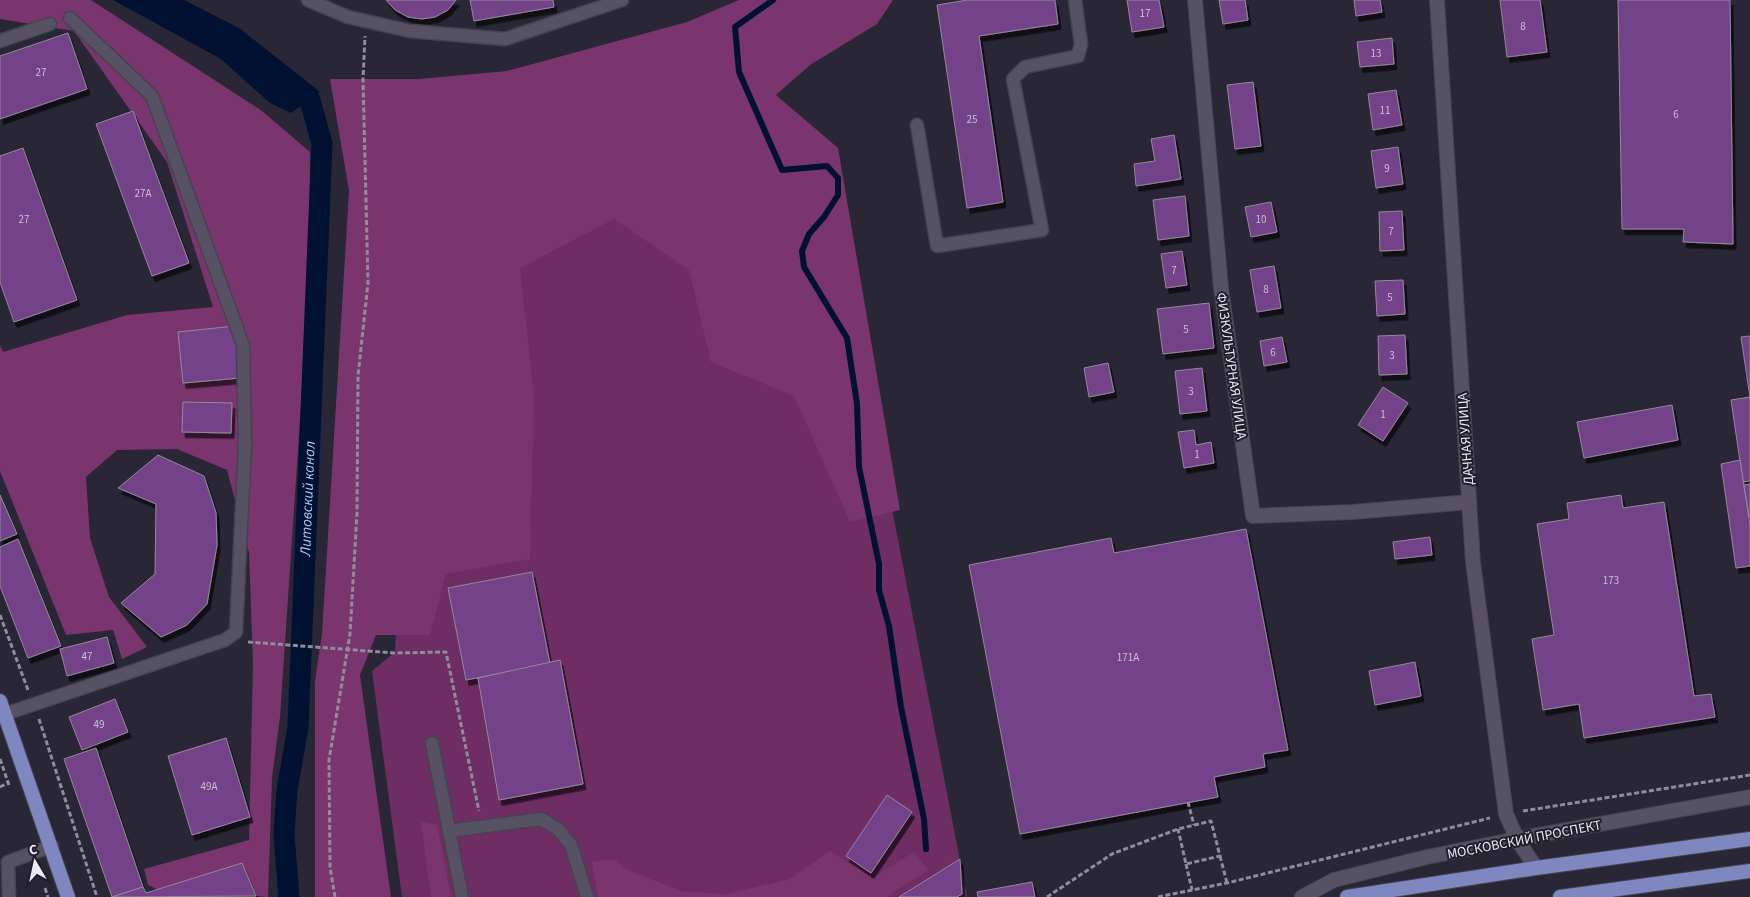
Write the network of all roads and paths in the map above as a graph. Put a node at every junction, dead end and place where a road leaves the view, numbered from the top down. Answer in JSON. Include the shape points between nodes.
{"nodes":[{"id":1,"x":308,"y":0,"type":"edge"},
{"id":2,"x":622,"y":0,"type":"edge"},
{"id":3,"x":1075,"y":0,"type":"edge"},
{"id":4,"x":1195,"y":0,"type":"edge"},
{"id":5,"x":1437,"y":0,"type":"edge"},
{"id":6,"x":70,"y":18,"type":"dead end"},
{"id":7,"x":50,"y":24,"type":"dead end"},
{"id":8,"x":365,"y":31,"type":"dead end"},
{"id":9,"x":0,"y":41,"type":"edge"},
{"id":10,"x":917,"y":125,"type":"dead end"},
{"id":11,"x":1469,"y":502,"type":"junction"},
{"id":12,"x":0,"y":615,"type":"edge"},
{"id":13,"x":225,"y":640,"type":"junction"},
{"id":14,"x":346,"y":649,"type":"junction"},
{"id":15,"x":0,"y":700,"type":"edge"},
{"id":16,"x":34,"y":704,"type":"junction"},
{"id":17,"x":2,"y":715,"type":"edge"},
{"id":18,"x":432,"y":743,"type":"dead end"},
{"id":19,"x":1750,"y":775,"type":"edge"},
{"id":20,"x":8,"y":783,"type":"dead end"},
{"id":21,"x":0,"y":787,"type":"edge"},
{"id":22,"x":1750,"y":797,"type":"edge"},
{"id":23,"x":1188,"y":802,"type":"dead end"},
{"id":24,"x":1506,"y":814,"type":"junction"},
{"id":25,"x":480,"y":816,"type":"dead end"},
{"id":26,"x":1194,"y":825,"type":"junction"},
{"id":27,"x":1178,"y":829,"type":"junction"},
{"id":28,"x":449,"y":831,"type":"junction"},
{"id":29,"x":1517,"y":839,"type":"junction"},
{"id":30,"x":1750,"y":839,"type":"edge"},
{"id":31,"x":52,"y":846,"type":"junction"},
{"id":32,"x":1220,"y":856,"type":"junction"},
{"id":33,"x":1186,"y":864,"type":"junction"},
{"id":34,"x":1536,"y":868,"type":"junction"},
{"id":35,"x":1750,"y":871,"type":"edge"},
{"id":36,"x":1227,"y":883,"type":"junction"},
{"id":37,"x":1192,"y":890,"type":"junction"},
{"id":38,"x":10,"y":897,"type":"edge"},
{"id":39,"x":68,"y":897,"type":"edge"},
{"id":40,"x":97,"y":897,"type":"edge"},
{"id":41,"x":335,"y":897,"type":"edge"},
{"id":42,"x":462,"y":897,"type":"edge"},
{"id":43,"x":588,"y":897,"type":"edge"},
{"id":44,"x":1047,"y":897,"type":"edge"},
{"id":45,"x":1158,"y":897,"type":"edge"},
{"id":46,"x":1302,"y":897,"type":"edge"},
{"id":47,"x":1347,"y":897,"type":"edge"},
{"id":48,"x":1560,"y":897,"type":"edge"}],
"edges":[{"from":1,"to":2,"type":"lane","via":[[348,17],[410,31],[505,38]]},
{"from":3,"to":10,"type":"lane","via":[[1081,44],[1078,56],[1025,67],[1013,79],[1042,230],[937,246]]},
{"from":4,"to":11,"type":"street","name":"ФИЗКУЛЬТУРНАЯ УЛИЦА","via":[[1221,288],[1253,516]]},
{"from":5,"to":11,"type":"street","name":"ДАЧНАЯ УЛИЦА"},
{"from":6,"to":13,"type":"lane","via":[[152,96],[243,345],[245,444],[241,561],[236,632]]},
{"from":7,"to":9,"type":"lane"},
{"from":8,"to":14,"type":"path","via":[[363,79],[368,283],[358,376],[357,514],[350,634]]},
{"from":11,"to":24,"type":"street","name":"ДАЧНАЯ УЛИЦА","via":[[1473,562]]},
{"from":12,"to":16,"type":"path"},
{"from":13,"to":14,"type":"path"},
{"from":13,"to":16,"type":"lane"},
{"from":14,"to":25,"type":"path","via":[[395,653],[446,652]]},
{"from":14,"to":41,"type":"path","via":[[329,760],[330,868]]},
{"from":15,"to":17,"type":"main road"},
{"from":16,"to":17,"type":"lane"},
{"from":16,"to":40,"type":"path"},
{"from":17,"to":31,"type":"main road"},
{"from":18,"to":28,"type":"lane"},
{"from":19,"to":24,"type":"path"},
{"from":20,"to":21,"type":"path"},
{"from":22,"to":29,"type":"street","name":"МОСКОВСКИЙ ПРОСПЕКТ"},
{"from":23,"to":26,"type":"path"},
{"from":24,"to":29,"type":"street","name":"ДАЧНАЯ УЛИЦА"},
{"from":24,"to":36,"type":"path"},
{"from":26,"to":27,"type":"path"},
{"from":26,"to":32,"type":"path","via":[[1211,821]]},
{"from":27,"to":33,"type":"path"},
{"from":27,"to":44,"type":"path","via":[[1112,854]]},
{"from":28,"to":42,"type":"lane"},
{"from":28,"to":43,"type":"lane","via":[[541,819],[558,829],[570,845]]},
{"from":29,"to":34,"type":"street","name":"ДАЧНАЯ УЛИЦА"},
{"from":29,"to":46,"type":"street","name":"МОСКОВСКИЙ ПРОСПЕКТ","via":[[1334,880]]},
{"from":30,"to":34,"type":"main road","name":"МОСКОВСКИЙ ПРОСПЕКТ"},
{"from":31,"to":38,"type":"lane","via":[[8,862]]},
{"from":31,"to":39,"type":"main road"},
{"from":32,"to":33,"type":"path"},
{"from":32,"to":36,"type":"path"},
{"from":33,"to":37,"type":"path"},
{"from":34,"to":47,"type":"main road","name":"МОСКОВСКИЙ ПРОСПЕКТ"},
{"from":35,"to":48,"type":"main road"},
{"from":36,"to":37,"type":"path"},
{"from":37,"to":45,"type":"path"}]}
